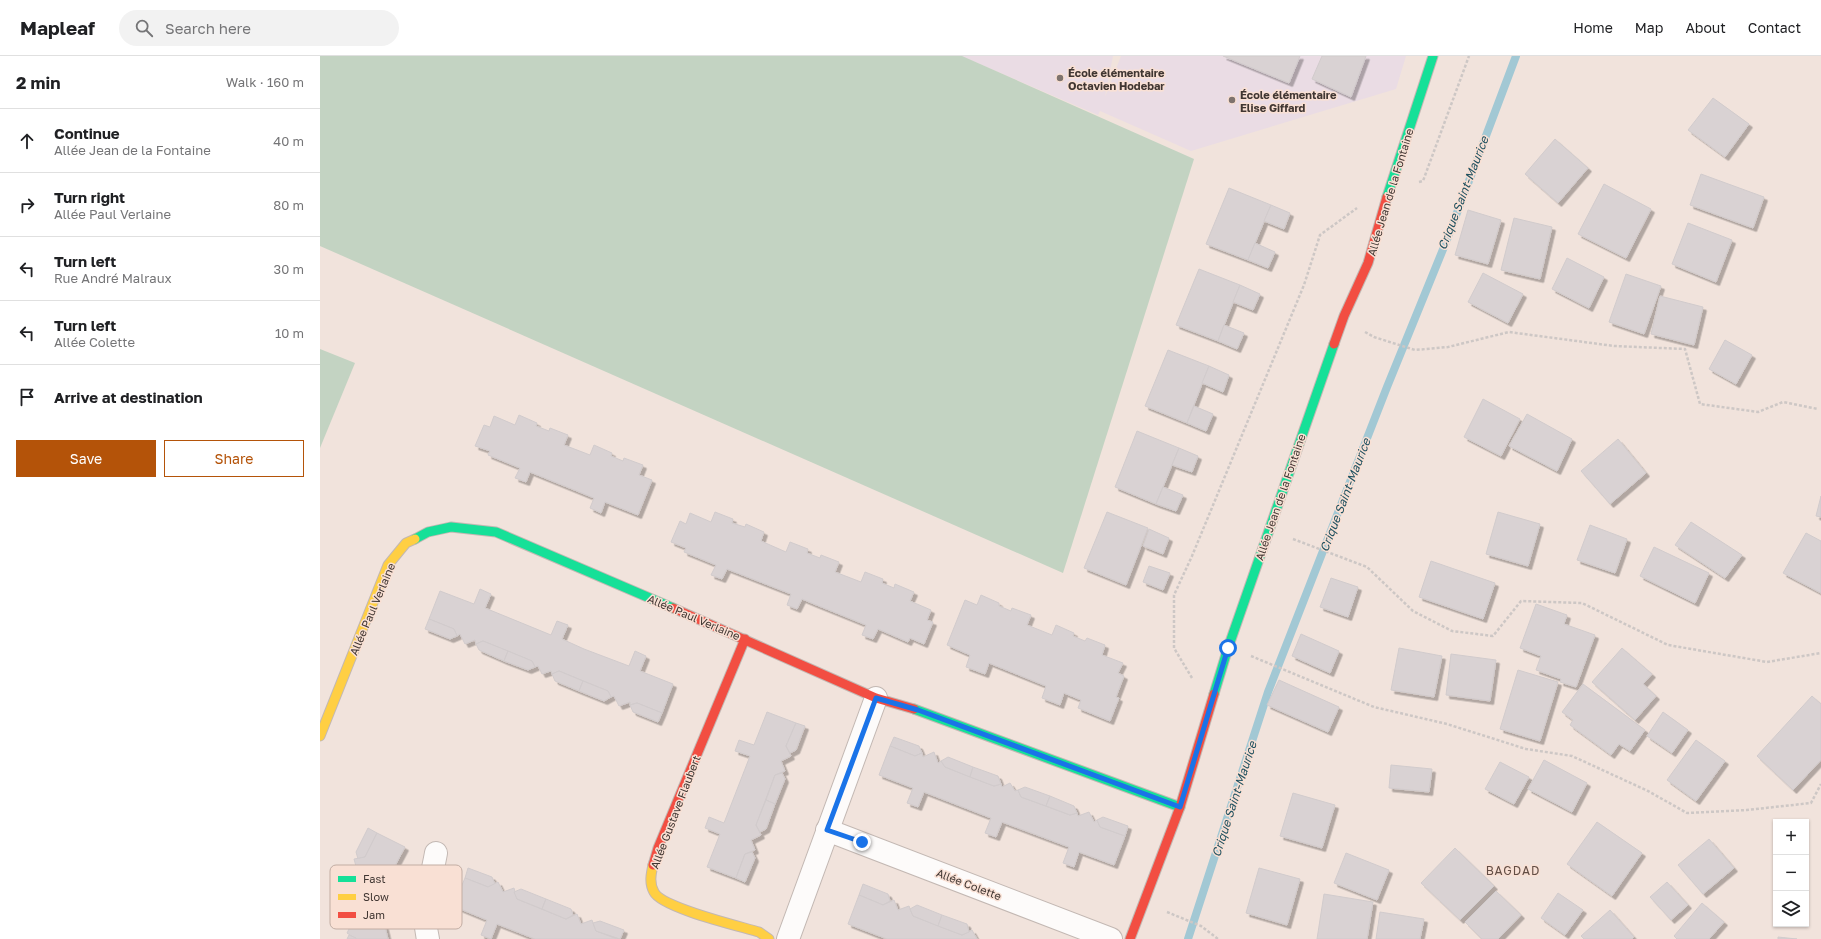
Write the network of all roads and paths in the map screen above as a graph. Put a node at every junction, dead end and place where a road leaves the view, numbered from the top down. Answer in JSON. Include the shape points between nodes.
{"nodes":[{"id":1,"x":1433,"y":56,"type":"edge"},
{"id":2,"x":1374,"y":337,"type":"dead end"},
{"id":3,"x":1818,"y":409,"type":"dead end"},
{"id":4,"x":1306,"y":543,"type":"dead end"},
{"id":5,"x":745,"y":639,"type":"junction"},
{"id":6,"x":1821,"y":653,"type":"edge"},
{"id":7,"x":1261,"y":659,"type":"dead end"},
{"id":8,"x":876,"y":698,"type":"junction"},
{"id":9,"x":320,"y":736,"type":"edge"},
{"id":10,"x":1821,"y":784,"type":"edge"},
{"id":11,"x":1180,"y":807,"type":"junction"},
{"id":12,"x":827,"y":830,"type":"junction"},
{"id":13,"x":436,"y":853,"type":"dead end"},
{"id":14,"x":434,"y":865,"type":"edge"},
{"id":15,"x":1184,"y":918,"type":"dead end"},
{"id":16,"x":427,"y":929,"type":"edge"},
{"id":17,"x":428,"y":939,"type":"edge"},
{"id":18,"x":769,"y":939,"type":"edge"},
{"id":19,"x":788,"y":939,"type":"edge"},
{"id":20,"x":1111,"y":939,"type":"edge"},
{"id":21,"x":1130,"y":939,"type":"edge"},
{"id":22,"x":1218,"y":939,"type":"edge"}],
"edges":[{"from":1,"to":11,"type":"street","name":"Allée Jean de la Fontaine","via":[[1390,184],[1368,263],[1344,316],[1228,648]]},
{"from":2,"to":3,"type":"path","via":[[1415,350],[1448,346],[1509,332],[1614,346],[1686,349],[1700,404],[1758,412],[1784,402]]},
{"from":4,"to":6,"type":"path","via":[[1367,567],[1413,611],[1452,631],[1493,636],[1521,601],[1582,603],[1668,645],[1767,662]]},
{"from":5,"to":8,"type":"street","name":"Allée Paul Verlaine"},
{"from":5,"to":9,"type":"street","name":"Allée Paul Verlaine","via":[[496,532],[451,527],[428,532],[406,543],[388,565]]},
{"from":5,"to":18,"type":"street","name":"Allée Gustave Flaubert","via":[[658,848],[650,878],[654,892],[660,899],[759,932]]},
{"from":7,"to":10,"type":"path","via":[[1284,671],[1374,707],[1447,724],[1526,749],[1572,756],[1648,791],[1687,813],[1811,803]]},
{"from":8,"to":11,"type":"street","name":"Allée Paul Verlaine","via":[[918,710]]},
{"from":8,"to":12,"type":"street"},
{"from":11,"to":21,"type":"street","name":"Allée Jean de la Fontaine"},
{"from":12,"to":19,"type":"street"},
{"from":12,"to":20,"type":"street","name":"Allée Colette"},
{"from":13,"to":14,"type":"street"},
{"from":15,"to":22,"type":"path","via":[[1201,926]]},
{"from":16,"to":17,"type":"street"}]}
